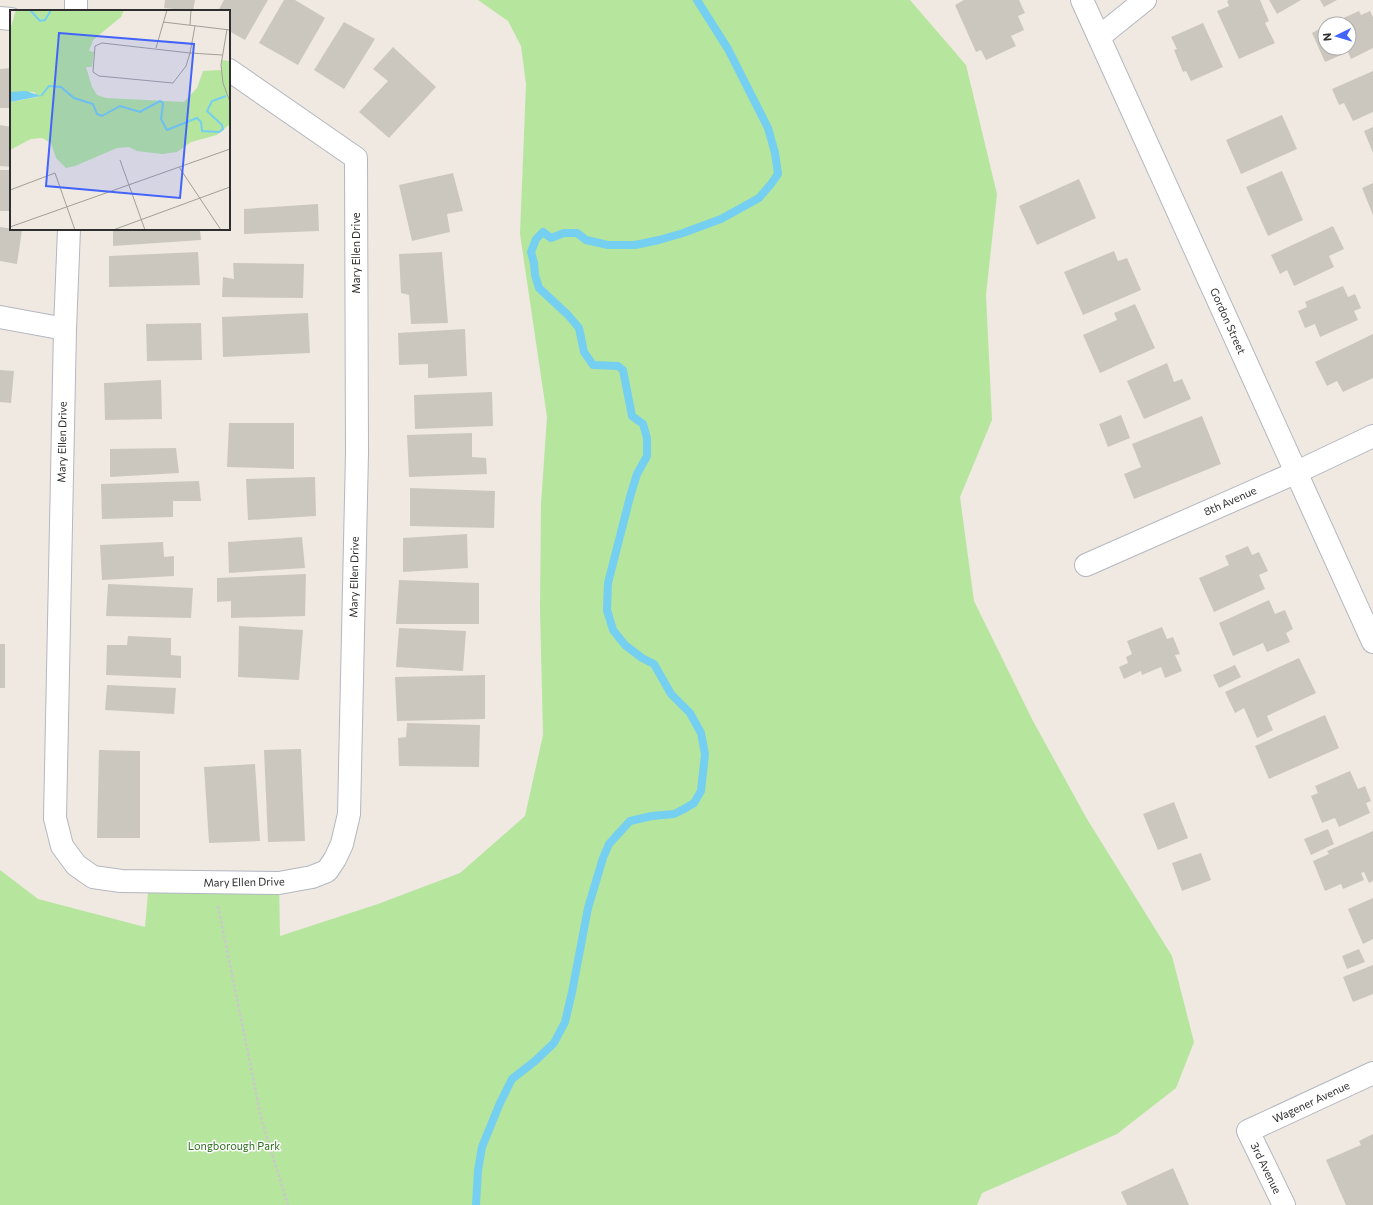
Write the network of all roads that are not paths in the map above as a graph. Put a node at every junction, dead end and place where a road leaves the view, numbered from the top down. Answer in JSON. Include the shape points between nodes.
{"nodes":[{"id":1,"x":1082,"y":0,"type":"edge"},
{"id":2,"x":1145,"y":0,"type":"edge"},
{"id":3,"x":0,"y":18,"type":"edge"},
{"id":4,"x":10,"y":19,"type":"edge"},
{"id":5,"x":1099,"y":37,"type":"junction"},
{"id":6,"x":230,"y":71,"type":"edge"},
{"id":7,"x":69,"y":230,"type":"edge"},
{"id":8,"x":0,"y":317,"type":"edge"},
{"id":9,"x":65,"y":329,"type":"junction"},
{"id":10,"x":1373,"y":436,"type":"edge"},
{"id":11,"x":1296,"y":472,"type":"junction"},
{"id":12,"x":1086,"y":565,"type":"dead end"},
{"id":13,"x":1373,"y":642,"type":"edge"},
{"id":14,"x":1373,"y":1073,"type":"edge"},
{"id":15,"x":1248,"y":1131,"type":"joint"},
{"id":16,"x":1284,"y":1205,"type":"edge"}],
"edges":[{"from":1,"to":5,"type":"street","name":"Gordon Street"},
{"from":2,"to":5,"type":"street"},
{"from":3,"to":4,"type":"street"},
{"from":5,"to":11,"type":"street","name":"Gordon Street"},
{"from":6,"to":9,"type":"street","name":"Mary Ellen Drive","via":[[356,158],[357,453],[349,814],[342,844],[327,871],[312,877],[279,883],[120,881],[93,877],[76,865],[62,846],[55,818]]},
{"from":7,"to":9,"type":"street","name":"Mary Ellen Drive"},
{"from":8,"to":9,"type":"street"},
{"from":10,"to":11,"type":"street","name":"8th Avenue"},
{"from":11,"to":12,"type":"street","name":"8th Avenue"},
{"from":11,"to":13,"type":"street","name":"Gordon Street"},
{"from":14,"to":15,"type":"street","name":"Wagener Avenue"},
{"from":15,"to":16,"type":"street","name":"3rd Avenue"}]}
